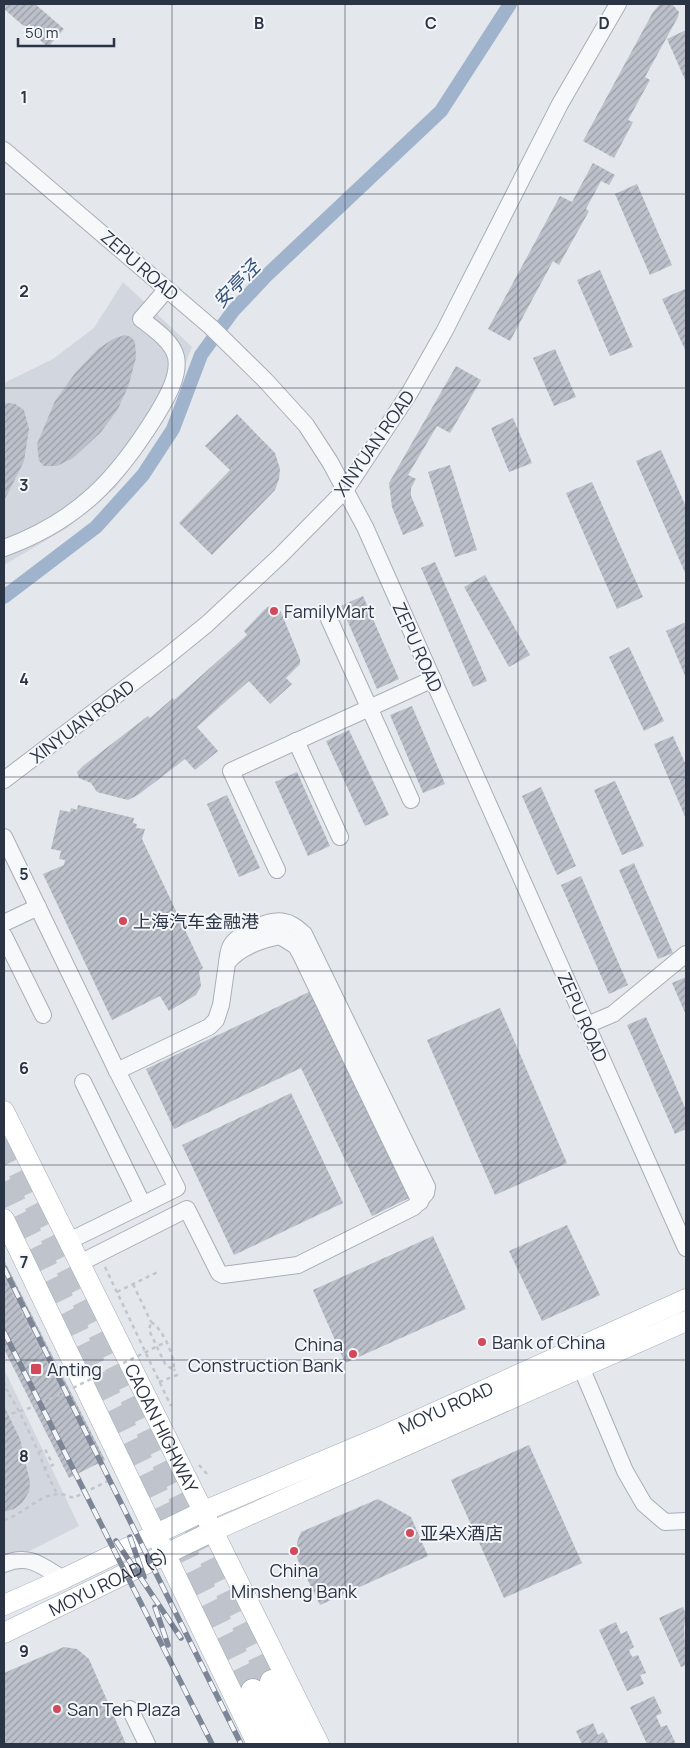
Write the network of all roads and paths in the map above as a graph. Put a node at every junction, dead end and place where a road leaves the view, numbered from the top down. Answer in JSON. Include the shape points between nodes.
{"nodes":[{"id":1,"x":618,"y":4,"type":"edge"},
{"id":2,"x":4,"y":150,"type":"edge"},
{"id":3,"x":167,"y":288,"type":"junction"},
{"id":4,"x":346,"y":489,"type":"junction"},
{"id":5,"x":4,"y":548,"type":"edge"},
{"id":6,"x":329,"y":619,"type":"dead end"},
{"id":7,"x":433,"y":679,"type":"junction"},
{"id":8,"x":369,"y":708,"type":"junction"},
{"id":9,"x":296,"y":741,"type":"junction"},
{"id":10,"x":4,"y":780,"type":"edge"},
{"id":11,"x":411,"y":800,"type":"dead end"},
{"id":12,"x":4,"y":837,"type":"edge"},
{"id":13,"x":340,"y":837,"type":"dead end"},
{"id":14,"x":277,"y":870,"type":"dead end"},
{"id":15,"x":38,"y":906,"type":"junction"},
{"id":16,"x":4,"y":923,"type":"edge"},
{"id":17,"x":4,"y":936,"type":"edge"},
{"id":18,"x":686,"y":954,"type":"edge"},
{"id":19,"x":43,"y":1015,"type":"dead end"},
{"id":20,"x":587,"y":1025,"type":"junction"},
{"id":21,"x":117,"y":1071,"type":"junction"},
{"id":22,"x":83,"y":1082,"type":"dead end"},
{"id":23,"x":4,"y":1111,"type":"edge"},
{"id":24,"x":143,"y":1205,"type":"junction"},
{"id":25,"x":4,"y":1219,"type":"edge"},
{"id":26,"x":69,"y":1241,"type":"junction"},
{"id":27,"x":686,"y":1248,"type":"edge"},
{"id":28,"x":99,"y":1254,"type":"junction"},
{"id":29,"x":80,"y":1263,"type":"junction"},
{"id":30,"x":158,"y":1272,"type":"dead end"},
{"id":31,"x":4,"y":1275,"type":"edge"},
{"id":32,"x":133,"y":1284,"type":"junction"},
{"id":33,"x":117,"y":1292,"type":"junction"},
{"id":34,"x":686,"y":1299,"type":"edge"},
{"id":35,"x":686,"y":1321,"type":"edge"},
{"id":36,"x":151,"y":1322,"type":"junction"},
{"id":37,"x":166,"y":1342,"type":"junction"},
{"id":38,"x":158,"y":1346,"type":"junction"},
{"id":39,"x":581,"y":1367,"type":"junction"},
{"id":40,"x":174,"y":1369,"type":"junction"},
{"id":41,"x":4,"y":1382,"type":"edge"},
{"id":42,"x":159,"y":1382,"type":"junction"},
{"id":43,"x":4,"y":1388,"type":"edge"},
{"id":44,"x":63,"y":1393,"type":"junction"},
{"id":45,"x":172,"y":1409,"type":"dead end"},
{"id":46,"x":18,"y":1412,"type":"junction"},
{"id":47,"x":4,"y":1416,"type":"edge"},
{"id":48,"x":37,"y":1452,"type":"junction"},
{"id":49,"x":182,"y":1470,"type":"junction"},
{"id":50,"x":207,"y":1474,"type":"dead end"},
{"id":51,"x":115,"y":1477,"type":"dead end"},
{"id":52,"x":56,"y":1492,"type":"junction"},
{"id":53,"x":136,"y":1493,"type":"junction"},
{"id":54,"x":204,"y":1511,"type":"junction"},
{"id":55,"x":4,"y":1520,"type":"edge"},
{"id":56,"x":686,"y":1521,"type":"edge"},
{"id":57,"x":213,"y":1531,"type":"junction"},
{"id":58,"x":156,"y":1535,"type":"junction"},
{"id":59,"x":166,"y":1555,"type":"junction"},
{"id":60,"x":4,"y":1564,"type":"edge"},
{"id":61,"x":63,"y":1579,"type":"junction"},
{"id":62,"x":4,"y":1604,"type":"edge"},
{"id":63,"x":4,"y":1633,"type":"edge"},
{"id":64,"x":130,"y":1708,"type":"dead end"},
{"id":65,"x":147,"y":1744,"type":"edge"},
{"id":66,"x":257,"y":1744,"type":"edge"},
{"id":67,"x":279,"y":1744,"type":"edge"},
{"id":68,"x":303,"y":1744,"type":"edge"},
{"id":69,"x":319,"y":1744,"type":"edge"}],
"edges":[{"from":1,"to":4,"type":"street","name":"XINYUAN ROAD","via":[[560,104],[444,332],[410,392]]},
{"from":2,"to":3,"type":"street","name":"ZEPU ROAD"},
{"from":3,"to":4,"type":"street","name":"ZEPU ROAD","via":[[232,347],[306,425]]},
{"from":3,"to":5,"type":"street","via":[[141,319],[169,346],[176,356],[177,367],[164,402],[134,452],[82,507]]},
{"from":4,"to":7,"type":"street","name":"ZEPU ROAD"},
{"from":4,"to":10,"type":"street","name":"XINYUAN ROAD","via":[[207,624]]},
{"from":6,"to":8,"type":"street"},
{"from":7,"to":8,"type":"street"},
{"from":7,"to":20,"type":"street","name":"ZEPU ROAD"},
{"from":8,"to":9,"type":"street"},
{"from":8,"to":11,"type":"street"},
{"from":9,"to":13,"type":"street"},
{"from":9,"to":14,"type":"street","via":[[231,771]]},
{"from":12,"to":15,"type":"street"},
{"from":15,"to":16,"type":"street"},
{"from":15,"to":21,"type":"street"},
{"from":17,"to":19,"type":"street"},
{"from":18,"to":20,"type":"street","via":[[613,1014]]},
{"from":20,"to":27,"type":"street","name":"ZEPU ROAD"},
{"from":21,"to":24,"type":"street","via":[[177,1188]]},
{"from":21,"to":28,"type":"street","via":[[209,1027],[216,1020],[221,1004],[231,946],[237,939],[271,922],[283,921],[304,934],[427,1187],[414,1207],[298,1265],[219,1273],[188,1209]]},
{"from":22,"to":24,"type":"street"},
{"from":23,"to":26,"type":"main road","name":"CAOAN HIGHWAY"},
{"from":24,"to":26,"type":"street"},
{"from":25,"to":53,"type":"main road"},
{"from":26,"to":29,"type":"main road","name":"CAOAN HIGHWAY"},
{"from":28,"to":29,"type":"street"},
{"from":28,"to":33,"type":"path"},
{"from":29,"to":49,"type":"main road","name":"CAOAN HIGHWAY"},
{"from":30,"to":32,"type":"path"},
{"from":31,"to":44,"type":"path"},
{"from":32,"to":33,"type":"path"},
{"from":32,"to":36,"type":"path"},
{"from":33,"to":42,"type":"path"},
{"from":34,"to":54,"type":"main road","name":"MOYU ROAD","via":[[378,1438]]},
{"from":35,"to":39,"type":"main road","name":"MOYU ROAD"},
{"from":36,"to":37,"type":"path","via":[[157,1325]]},
{"from":36,"to":38,"type":"path","via":[[149,1330]]},
{"from":37,"to":38,"type":"path","bridge":true},
{"from":37,"to":40,"type":"path"},
{"from":38,"to":40,"type":"path","via":[[166,1366]]},
{"from":38,"to":44,"type":"path","bridge":true},
{"from":39,"to":56,"type":"street","via":[[625,1471],[644,1504],[665,1522]]},
{"from":39,"to":57,"type":"main road","name":"MOYU ROAD"},
{"from":40,"to":42,"type":"path","via":[[177,1374]]},
{"from":41,"to":48,"type":"path"},
{"from":42,"to":45,"type":"path"},
{"from":43,"to":46,"type":"path"},
{"from":44,"to":46,"type":"path"},
{"from":46,"to":47,"type":"path"},
{"from":46,"to":48,"type":"path","via":[[38,1452],[42,1460],[45,1468],[52,1465],[45,1449]]},
{"from":48,"to":52,"type":"path"},
{"from":49,"to":50,"type":"path","via":[[197,1463]]},
{"from":49,"to":53,"type":"path"},
{"from":49,"to":54,"type":"main road","name":"CAOAN HIGHWAY"},
{"from":51,"to":52,"type":"path","via":[[73,1498]]},
{"from":52,"to":55,"type":"path"},
{"from":53,"to":58,"type":"main road"},
{"from":54,"to":57,"type":"main road","name":"CAOAN HIGHWAY"},
{"from":54,"to":58,"type":"main road","name":"MOYU ROAD (S)"},
{"from":57,"to":59,"type":"main road","name":"MOYU ROAD (S)"},
{"from":57,"to":69,"type":"main road","name":"CAOAN HIGHWAY"},
{"from":58,"to":59,"type":"main road"},
{"from":58,"to":61,"type":"main road","name":"MOYU ROAD (S)"},
{"from":59,"to":63,"type":"main road","name":"MOYU ROAD (S)"},
{"from":59,"to":66,"type":"main road"},
{"from":60,"to":61,"type":"street","via":[[16,1559],[33,1561]]},
{"from":61,"to":62,"type":"main road","name":"MOYU ROAD (S)"},
{"from":64,"to":65,"type":"street"},
{"from":67,"to":68,"type":"highway","via":[[262,1686]]}]}
